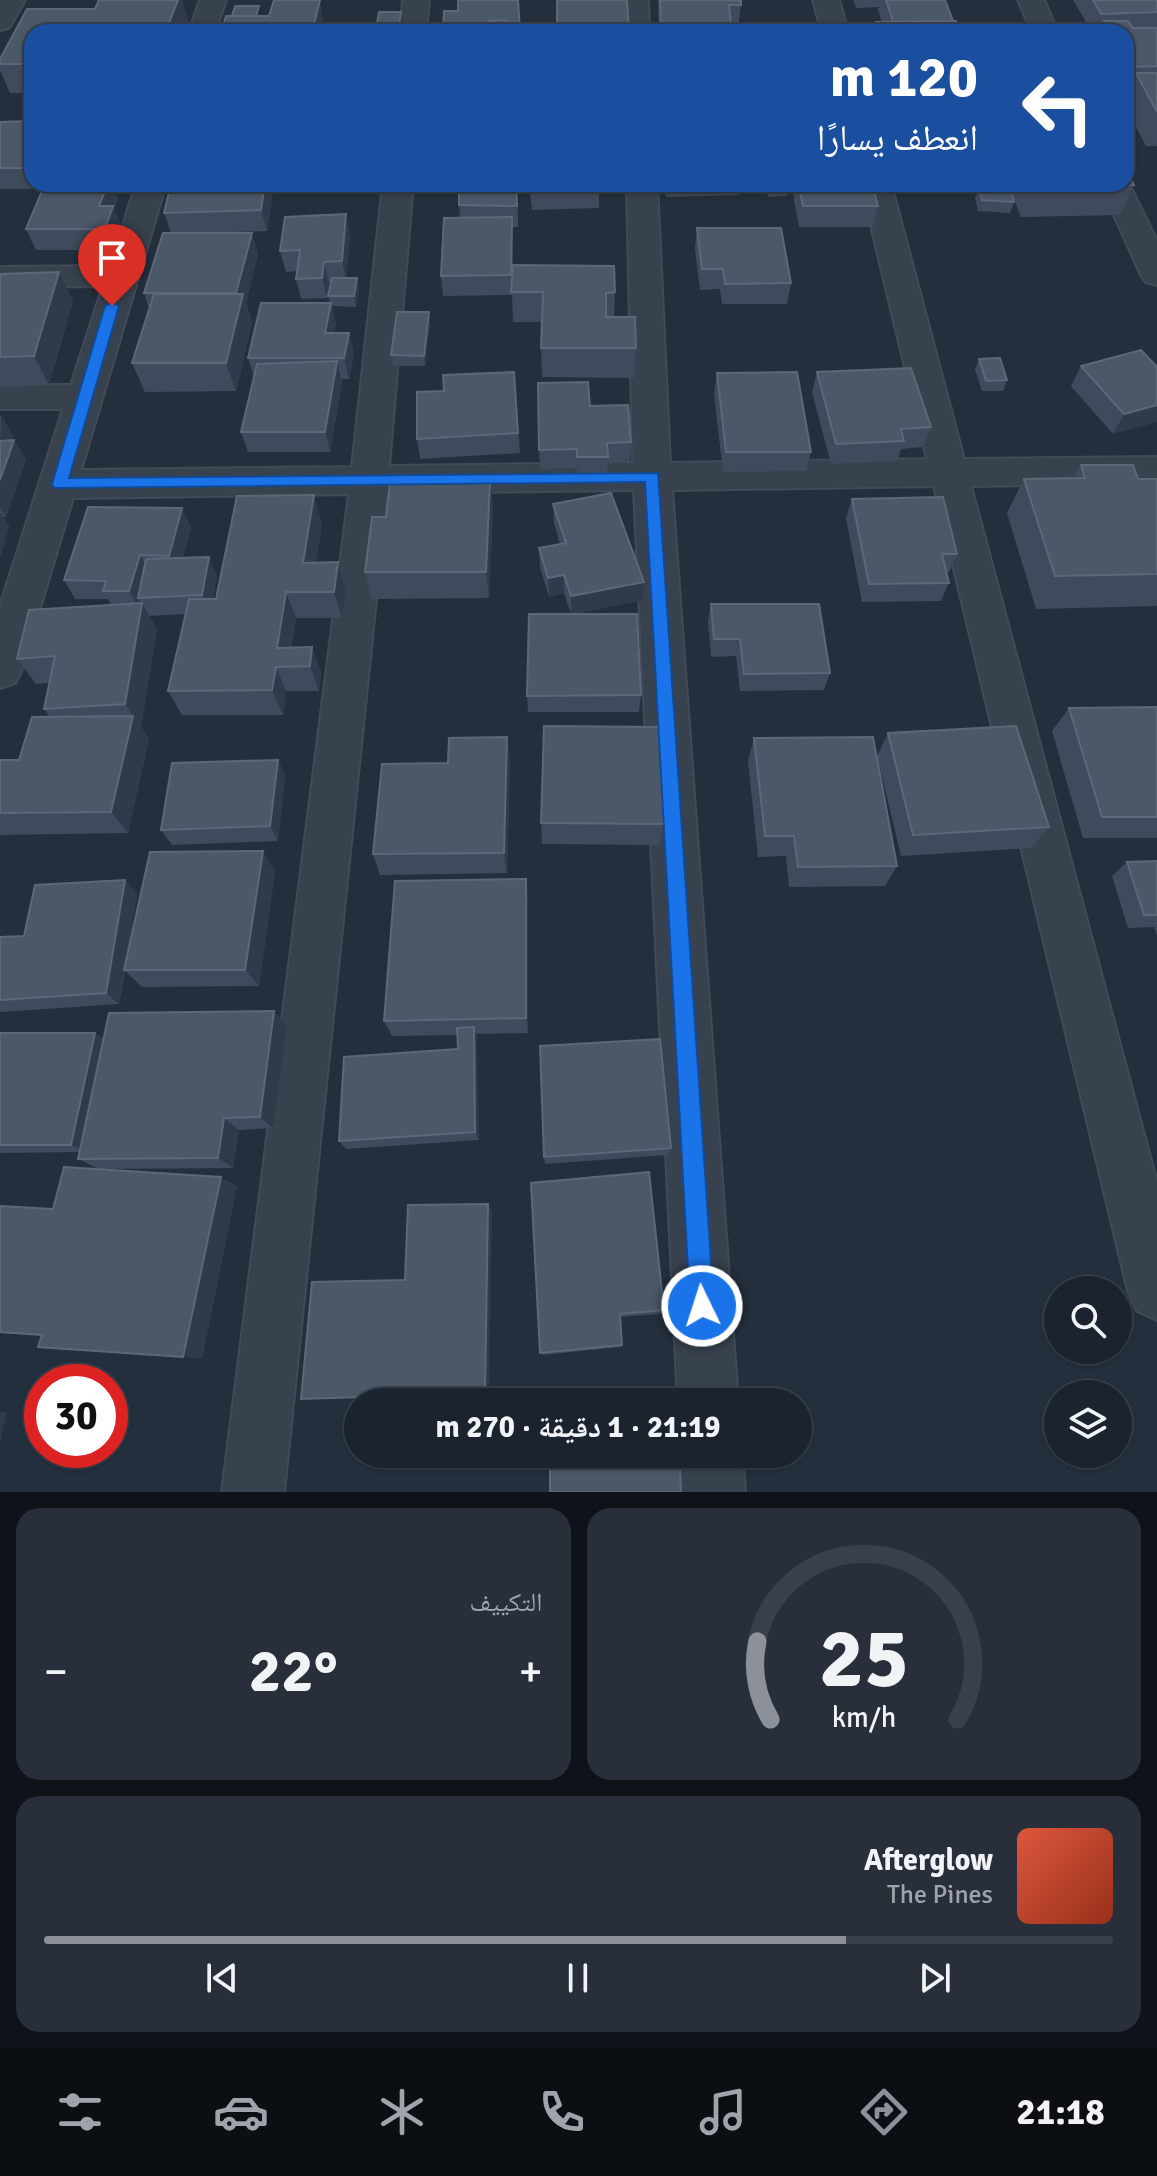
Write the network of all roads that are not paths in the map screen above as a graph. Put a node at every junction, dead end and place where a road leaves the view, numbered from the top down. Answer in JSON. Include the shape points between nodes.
{"nodes":[{"id":1,"x":12,"y":0,"type":"edge"},
{"id":2,"x":213,"y":0,"type":"edge"},
{"id":3,"x":416,"y":0,"type":"edge"},
{"id":4,"x":635,"y":0,"type":"edge"},
{"id":5,"x":826,"y":0,"type":"edge"},
{"id":6,"x":1031,"y":0,"type":"edge"},
{"id":7,"x":0,"y":22,"type":"edge"},
{"id":8,"x":205,"y":24,"type":"edge"},
{"id":9,"x":414,"y":24,"type":"edge"},
{"id":10,"x":636,"y":24,"type":"edge"},
{"id":11,"x":833,"y":24,"type":"edge"},
{"id":12,"x":1042,"y":24,"type":"edge"},
{"id":13,"x":148,"y":192,"type":"edge"},
{"id":14,"x":397,"y":192,"type":"edge"},
{"id":15,"x":642,"y":192,"type":"edge"},
{"id":16,"x":878,"y":192,"type":"edge"},
{"id":17,"x":1119,"y":192,"type":"edge"},
{"id":18,"x":1157,"y":275,"type":"edge"},
{"id":19,"x":120,"y":276,"type":"junction"},
{"id":20,"x":0,"y":277,"type":"edge"},
{"id":21,"x":0,"y":397,"type":"edge"},
{"id":22,"x":87,"y":397,"type":"junction"},
{"id":23,"x":1157,"y":470,"type":"edge"},
{"id":24,"x":949,"y":473,"type":"junction"},
{"id":25,"x":652,"y":477,"type":"junction"},
{"id":26,"x":369,"y":482,"type":"junction"},
{"id":27,"x":60,"y":484,"type":"junction"},
{"id":28,"x":0,"y":671,"type":"edge"},
{"id":29,"x":1157,"y":1291,"type":"edge"},
{"id":30,"x":707,"y":1388,"type":"edge"},
{"id":31,"x":712,"y":1468,"type":"edge"},
{"id":32,"x":253,"y":1492,"type":"edge"},
{"id":33,"x":714,"y":1492,"type":"edge"}],
"edges":[{"from":1,"to":7,"type":"street"},
{"from":2,"to":8,"type":"street"},
{"from":3,"to":9,"type":"street"},
{"from":4,"to":10,"type":"street"},
{"from":5,"to":11,"type":"street"},
{"from":6,"to":12,"type":"street"},
{"from":13,"to":19,"type":"street"},
{"from":14,"to":26,"type":"street"},
{"from":15,"to":25,"type":"street"},
{"from":16,"to":24,"type":"street"},
{"from":17,"to":18,"type":"street"},
{"from":19,"to":20,"type":"street"},
{"from":19,"to":22,"type":"street"},
{"from":21,"to":22,"type":"street"},
{"from":22,"to":27,"type":"street"},
{"from":23,"to":24,"type":"street"},
{"from":24,"to":25,"type":"street"},
{"from":24,"to":29,"type":"street"},
{"from":25,"to":26,"type":"street"},
{"from":25,"to":30,"type":"street"},
{"from":26,"to":27,"type":"street"},
{"from":26,"to":32,"type":"street"},
{"from":27,"to":28,"type":"street"},
{"from":31,"to":33,"type":"street"}]}
